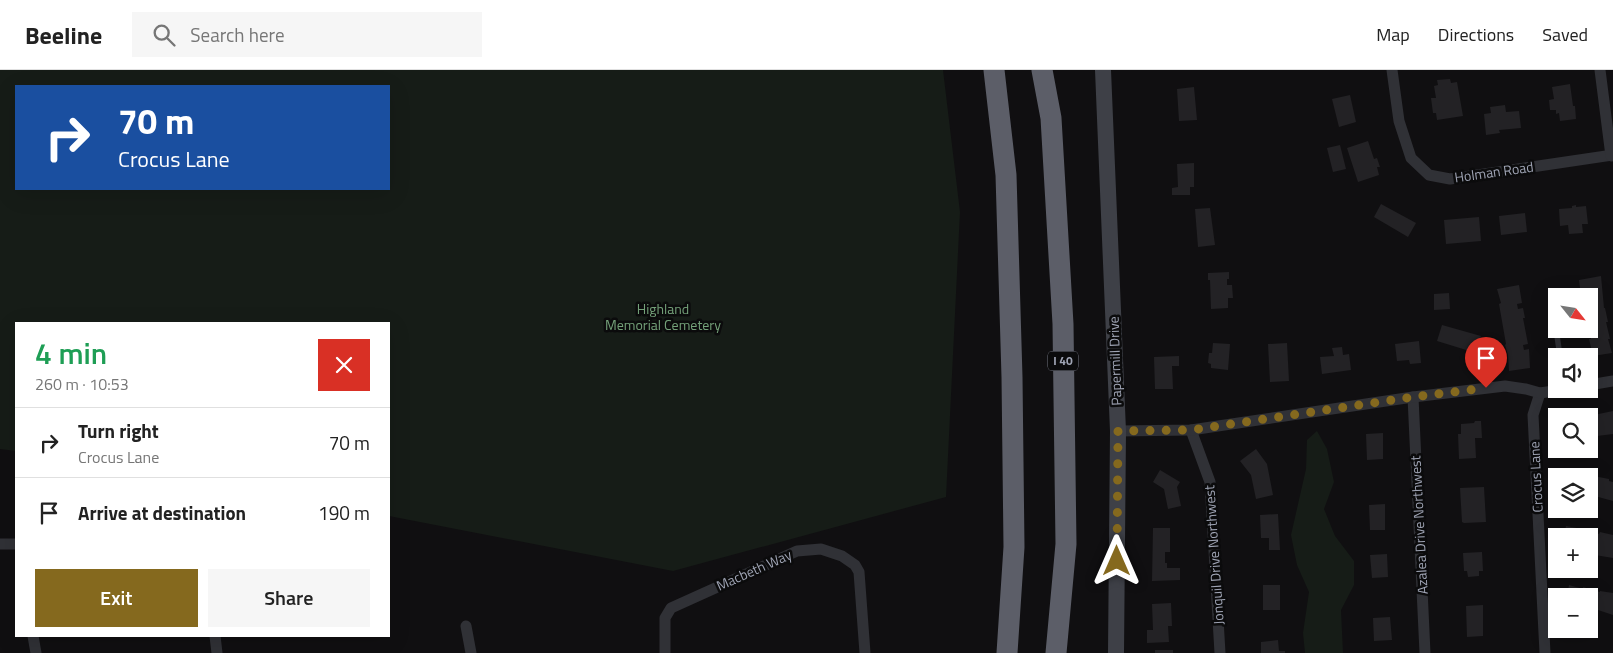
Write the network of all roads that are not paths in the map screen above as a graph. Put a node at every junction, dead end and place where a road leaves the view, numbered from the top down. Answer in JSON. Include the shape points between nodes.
{"nodes":[{"id":1,"x":994,"y":70,"type":"edge"},
{"id":2,"x":1042,"y":70,"type":"edge"},
{"id":3,"x":1103,"y":70,"type":"edge"},
{"id":4,"x":1392,"y":70,"type":"edge"},
{"id":5,"x":1600,"y":70,"type":"edge"},
{"id":6,"x":1612,"y":155,"type":"edge"},
{"id":7,"x":1613,"y":381,"type":"edge"},
{"id":8,"x":1598,"y":384,"type":"edge"},
{"id":9,"x":1548,"y":392,"type":"edge"},
{"id":10,"x":1540,"y":393,"type":"junction"},
{"id":11,"x":1413,"y":397,"type":"junction"},
{"id":12,"x":1191,"y":430,"type":"junction"},
{"id":13,"x":1118,"y":431,"type":"junction"},
{"id":14,"x":0,"y":544,"type":"edge"},
{"id":15,"x":15,"y":544,"type":"edge"},
{"id":16,"x":466,"y":626,"type":"dead end"},
{"id":17,"x":33,"y":637,"type":"edge"},
{"id":18,"x":215,"y":637,"type":"edge"},
{"id":19,"x":36,"y":653,"type":"edge"},
{"id":20,"x":217,"y":653,"type":"edge"},
{"id":21,"x":471,"y":653,"type":"edge"},
{"id":22,"x":665,"y":653,"type":"edge"},
{"id":23,"x":865,"y":653,"type":"edge"},
{"id":24,"x":1008,"y":653,"type":"edge"},
{"id":25,"x":1056,"y":653,"type":"edge"},
{"id":26,"x":1116,"y":653,"type":"edge"},
{"id":27,"x":1220,"y":653,"type":"edge"},
{"id":28,"x":1425,"y":653,"type":"edge"},
{"id":29,"x":1545,"y":653,"type":"edge"}],
"edges":[{"from":1,"to":24,"type":"highway","via":[[1006,174],[1012,376],[1014,547]]},
{"from":2,"to":25,"type":"highway","number":"I 40","via":[[1051,118],[1063,324],[1066,544]]},
{"from":3,"to":13,"type":"main road","name":"Papermill Drive"},
{"from":4,"to":6,"type":"street","name":"Holman Road","via":[[1399,121],[1411,158],[1429,174],[1450,179]]},
{"from":5,"to":6,"type":"street"},
{"from":7,"to":8,"type":"street"},
{"from":9,"to":10,"type":"street"},
{"from":10,"to":11,"type":"street","via":[[1504,386]]},
{"from":10,"to":29,"type":"street","name":"Crocus Lane","via":[[1533,415]]},
{"from":11,"to":12,"type":"street"},
{"from":11,"to":28,"type":"street","name":"Azalea Drive Northwest"},
{"from":12,"to":13,"type":"street"},
{"from":12,"to":27,"type":"street","name":"Jonquil Drive Northwest","via":[[1210,482]]},
{"from":13,"to":26,"type":"main road","name":"Papermill Drive"},
{"from":14,"to":15,"type":"street"},
{"from":16,"to":21,"type":"street"},
{"from":17,"to":19,"type":"street"},
{"from":18,"to":20,"type":"street"},
{"from":22,"to":23,"type":"street","name":"Macbeth Way","via":[[665,618],[671,608],[797,551],[821,549],[842,556],[859,572]]}]}
